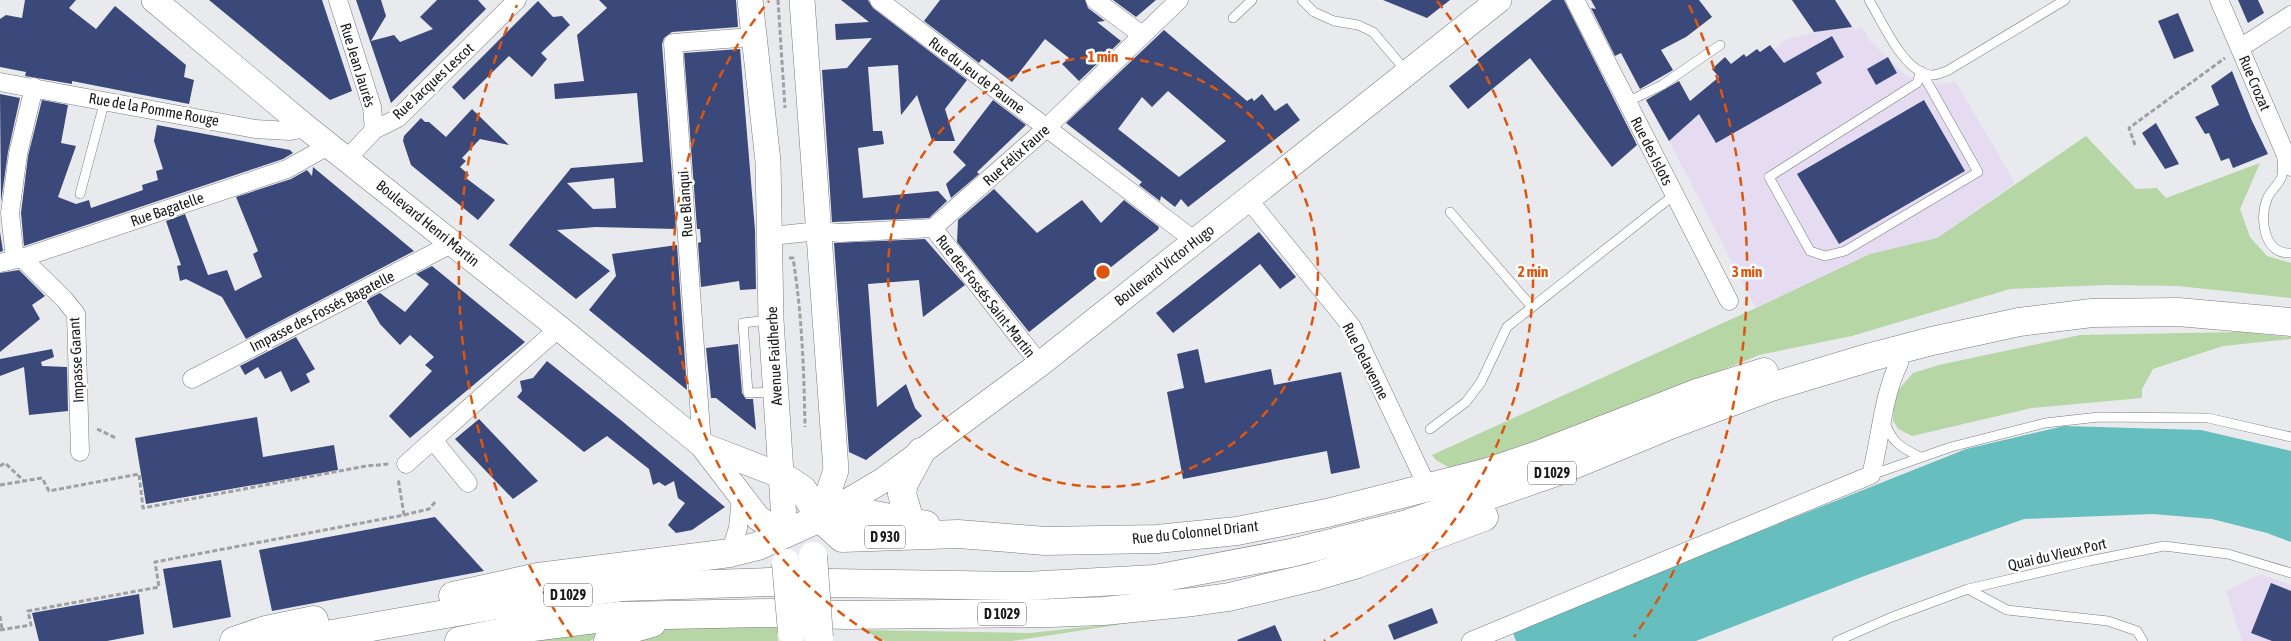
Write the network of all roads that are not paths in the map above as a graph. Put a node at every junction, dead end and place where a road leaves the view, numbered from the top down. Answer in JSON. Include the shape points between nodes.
{"nodes":[{"id":1,"x":154,"y":0,"type":"edge"},
{"id":2,"x":338,"y":0,"type":"edge"},
{"id":3,"x":517,"y":0,"type":"edge"},
{"id":4,"x":879,"y":0,"type":"edge"},
{"id":5,"x":1095,"y":0,"type":"edge"},
{"id":6,"x":1179,"y":0,"type":"edge"},
{"id":7,"x":1252,"y":0,"type":"edge"},
{"id":8,"x":1302,"y":0,"type":"edge"},
{"id":9,"x":1499,"y":0,"type":"edge"},
{"id":10,"x":1575,"y":0,"type":"edge"},
{"id":11,"x":1869,"y":0,"type":"edge"},
{"id":12,"x":2065,"y":0,"type":"edge"},
{"id":13,"x":2219,"y":0,"type":"edge"},
{"id":14,"x":802,"y":10,"type":"edge"},
{"id":15,"x":2291,"y":15,"type":"edge"},
{"id":16,"x":751,"y":16,"type":"edge"},
{"id":17,"x":1233,"y":18,"type":"dead end"},
{"id":18,"x":1142,"y":35,"type":"junction"},
{"id":19,"x":1720,"y":45,"type":"dead end"},
{"id":20,"x":2240,"y":48,"type":"junction"},
{"id":21,"x":1921,"y":70,"type":"junction"},
{"id":22,"x":1407,"y":73,"type":"junction"},
{"id":23,"x":0,"y":82,"type":"edge"},
{"id":24,"x":34,"y":87,"type":"junction"},
{"id":25,"x":105,"y":100,"type":"junction"},
{"id":26,"x":1627,"y":102,"type":"junction"},
{"id":27,"x":307,"y":128,"type":"junction"},
{"id":28,"x":1046,"y":128,"type":"junction"},
{"id":29,"x":374,"y":130,"type":"junction"},
{"id":30,"x":2287,"y":146,"type":"edge"},
{"id":31,"x":338,"y":152,"type":"junction"},
{"id":32,"x":2291,"y":167,"type":"edge"},
{"id":33,"x":80,"y":194,"type":"dead end"},
{"id":34,"x":1674,"y":195,"type":"junction"},
{"id":35,"x":1248,"y":198,"type":"junction"},
{"id":36,"x":1450,"y":212,"type":"dead end"},
{"id":37,"x":933,"y":228,"type":"junction"},
{"id":38,"x":819,"y":231,"type":"junction"},
{"id":39,"x":1195,"y":241,"type":"junction"},
{"id":40,"x":453,"y":243,"type":"junction"},
{"id":41,"x":770,"y":247,"type":"junction"},
{"id":42,"x":2291,"y":253,"type":"edge"},
{"id":43,"x":12,"y":260,"type":"edge"},
{"id":44,"x":1729,"y":301,"type":"dead end"},
{"id":45,"x":1532,"y":307,"type":"junction"},
{"id":46,"x":2246,"y":319,"type":"junction"},
{"id":47,"x":2291,"y":322,"type":"edge"},
{"id":48,"x":559,"y":328,"type":"junction"},
{"id":49,"x":1932,"y":341,"type":"junction"},
{"id":50,"x":1040,"y":364,"type":"junction"},
{"id":51,"x":1899,"y":364,"type":"junction"},
{"id":52,"x":192,"y":379,"type":"dead end"},
{"id":53,"x":1884,"y":418,"type":"junction"},
{"id":54,"x":1430,"y":429,"type":"dead end"},
{"id":55,"x":2291,"y":437,"type":"edge"},
{"id":56,"x":433,"y":440,"type":"junction"},
{"id":57,"x":702,"y":445,"type":"junction"},
{"id":58,"x":80,"y":452,"type":"dead end"},
{"id":59,"x":921,"y":452,"type":"junction"},
{"id":60,"x":1920,"y":457,"type":"junction"},
{"id":61,"x":399,"y":466,"type":"road end"},
{"id":62,"x":1871,"y":475,"type":"junction"},
{"id":63,"x":782,"y":476,"type":"junction"},
{"id":64,"x":468,"y":483,"type":"dead end"},
{"id":65,"x":1428,"y":488,"type":"junction"},
{"id":66,"x":741,"y":498,"type":"junction"},
{"id":67,"x":820,"y":518,"type":"junction"},
{"id":68,"x":910,"y":521,"type":"junction"},
{"id":69,"x":958,"y":534,"type":"junction"},
{"id":70,"x":785,"y":535,"type":"junction"},
{"id":71,"x":730,"y":553,"type":"junction"},
{"id":72,"x":2291,"y":572,"type":"edge"},
{"id":73,"x":1968,"y":589,"type":"junction"},
{"id":74,"x":680,"y":614,"type":"junction"},
{"id":75,"x":806,"y":638,"type":"edge"},
{"id":76,"x":1475,"y":640,"type":"edge"},
{"id":77,"x":234,"y":641,"type":"edge"},
{"id":78,"x":292,"y":641,"type":"edge"},
{"id":79,"x":459,"y":641,"type":"edge"},
{"id":80,"x":608,"y":641,"type":"edge"},
{"id":81,"x":1837,"y":641,"type":"edge"},
{"id":82,"x":2143,"y":641,"type":"edge"}],
"edges":[{"from":1,"to":27,"type":"main road","name":"Boulevard Henri Martin"},
{"from":2,"to":29,"type":"street","name":"Rue Jean Jaurès","via":[[372,107]]},
{"from":3,"to":29,"type":"street","name":"Rue Jacques Lescot","via":[[398,118]]},
{"from":4,"to":28,"type":"street","name":"Rue du Jeu de Paume"},
{"from":5,"to":18,"type":"street"},
{"from":6,"to":18,"type":"street","name":"Rue Félix Faure"},
{"from":7,"to":17,"type":"lane"},
{"from":8,"to":22,"type":"lane","via":[[1314,12],[1373,32]]},
{"from":9,"to":22,"type":"main road","name":"Boulevard Victor Hugo"},
{"from":10,"to":26,"type":"street","name":"Rue des Islots"},
{"from":11,"to":21,"type":"lane","via":[[1903,57]]},
{"from":12,"to":21,"type":"lane","via":[[1948,72],[1932,75]]},
{"from":13,"to":20,"type":"street","name":"Rue Crozat"},
{"from":14,"to":38,"type":"main road"},
{"from":15,"to":20,"type":"street"},
{"from":16,"to":41,"type":"main road","name":"Avenue Faidherbe","via":[[768,161]]},
{"from":16,"to":57,"type":"street","name":"Rue Blanqui","via":[[673,43]]},
{"from":18,"to":28,"type":"street","name":"Rue Félix Faure"},
{"from":19,"to":26,"type":"lane","via":[[1662,85]]},
{"from":20,"to":30,"type":"street","name":"Rue Crozat"},
{"from":21,"to":21,"type":"lane","via":[[1917,82],[1769,177],[1810,251],[1825,256],[1845,251],[1978,172]]},
{"from":22,"to":35,"type":"main road","name":"Boulevard Victor Hugo"},
{"from":23,"to":24,"type":"street","name":"Rue de la Pomme Rouge"},
{"from":24,"to":25,"type":"street","name":"Rue de la Pomme Rouge"},
{"from":24,"to":43,"type":"street","via":[[18,154],[10,213]]},
{"from":25,"to":27,"type":"street","name":"Rue de la Pomme Rouge","via":[[255,129],[290,131]]},
{"from":25,"to":33,"type":"lane"},
{"from":26,"to":34,"type":"street","name":"Rue des Islots"},
{"from":27,"to":31,"type":"main road","name":"Boulevard Henri Martin"},
{"from":28,"to":37,"type":"street","name":"Rue Félix Faure"},
{"from":28,"to":39,"type":"street","name":"Rue du Jeu de Paume"},
{"from":29,"to":31,"type":"street","name":"Rue Jacques Lescot"},
{"from":30,"to":32,"type":"street","name":"Rue Crozat"},
{"from":30,"to":42,"type":"lane","via":[[2282,176],[2267,198],[2263,214],[2264,231],[2271,245],[2284,254]]},
{"from":31,"to":40,"type":"main road","name":"Boulevard Henri Martin"},
{"from":31,"to":43,"type":"street","name":"Rue Bagatelle"},
{"from":34,"to":44,"type":"street","name":"Rue des Islots"},
{"from":34,"to":45,"type":"lane"},
{"from":35,"to":39,"type":"main road","name":"Boulevard Victor Hugo"},
{"from":35,"to":65,"type":"street","name":"Rue Delavenne","via":[[1352,327]]},
{"from":36,"to":45,"type":"lane"},
{"from":37,"to":38,"type":"street","via":[[840,233]]},
{"from":37,"to":50,"type":"street","name":"Rue des Fossés Saint-Martin"},
{"from":38,"to":41,"type":"street"},
{"from":38,"to":67,"type":"main road","via":[[836,470]]},
{"from":39,"to":50,"type":"main road","name":"Boulevard Victor Hugo"},
{"from":40,"to":48,"type":"main road","name":"Boulevard Henri Martin"},
{"from":40,"to":52,"type":"street","name":"Impasse des Fossés Bagatelle"},
{"from":41,"to":63,"type":"main road","name":"Avenue Faidherbe","via":[[771,320]]},
{"from":43,"to":58,"type":"street","name":"Impasse Garant","via":[[64,299],[76,314]]},
{"from":45,"to":54,"type":"lane","via":[[1507,327],[1481,382],[1466,402]]},
{"from":46,"to":47,"type":"main road","number":"D 1029"},
{"from":46,"to":49,"type":"main road","number":"D 1029","via":[[2178,312],[2092,314],[2019,322]]},
{"from":46,"to":51,"type":"main road","number":"D 1029","via":[[2131,324],[2069,331],[1936,352]]},
{"from":48,"to":56,"type":"street"},
{"from":48,"to":57,"type":"main road","name":"Boulevard Henri Martin"},
{"from":49,"to":65,"type":"main road","name":"Rue du Colonnel Driant","via":[[1845,354],[1739,379],[1538,455]]},
{"from":49,"to":78,"type":"main road","number":"D 1029","via":[[1772,387],[1556,472],[1407,524],[1235,565],[1155,579],[1040,586],[768,582],[623,587],[491,606]]},
{"from":50,"to":59,"type":"main road","name":"Boulevard Victor Hugo"},
{"from":51,"to":53,"type":"street","via":[[1888,389]]},
{"from":51,"to":74,"type":"main road","number":"D 1029","via":[[1832,383],[1656,446],[1482,518],[1357,564],[1229,597],[1051,613]]},
{"from":53,"to":60,"type":"lane","via":[[1888,433],[1898,446]]},
{"from":53,"to":62,"type":"street"},
{"from":55,"to":60,"type":"lane","via":[[2208,418],[2099,417],[2046,423]]},
{"from":56,"to":61,"type":"street"},
{"from":56,"to":64,"type":"street"},
{"from":57,"to":63,"type":"main road","name":"Boulevard Henri Martin"},
{"from":57,"to":66,"type":"main road","name":"Boulevard Henri Martin"},
{"from":59,"to":67,"type":"main road","name":"Boulevard Victor Hugo","via":[[882,481]]},
{"from":59,"to":68,"type":"main road","via":[[902,494]]},
{"from":60,"to":62,"type":"lane"},
{"from":62,"to":76,"type":"street"},
{"from":63,"to":67,"type":"main road","via":[[803,490]]},
{"from":63,"to":70,"type":"main road","name":"Avenue Faidherbe"},
{"from":65,"to":69,"type":"main road","name":"Rue du Colonnel Driant","via":[[1280,523],[1203,535],[1045,541]]},
{"from":66,"to":70,"type":"main road","name":"Boulevard Henri Martin","via":[[758,518]]},
{"from":66,"to":71,"type":"street","via":[[738,528]]},
{"from":67,"to":68,"type":"main road","via":[[849,510]]},
{"from":67,"to":69,"type":"main road","number":"D 930","via":[[842,538]]},
{"from":67,"to":70,"type":"main road"},
{"from":67,"to":75,"type":"main road","bridge":true,"via":[[813,556]]},
{"from":68,"to":69,"type":"main road","number":"D 930"},
{"from":70,"to":71,"type":"main road"},
{"from":70,"to":75,"type":"main road","bridge":true,"via":[[786,563]]},
{"from":71,"to":77,"type":"main road","via":[[538,577],[436,601],[266,630]]},
{"from":72,"to":73,"type":"lane","name":"Quai du Vieux Port","via":[[2228,554],[2164,546]]},
{"from":73,"to":81,"type":"lane","name":"Quai du Vieux Port"},
{"from":73,"to":82,"type":"lane","via":[[2007,610],[2108,620],[2137,631]]},
{"from":74,"to":79,"type":"main road","number":"D 1029","via":[[619,616],[518,629]]},
{"from":74,"to":80,"type":"main road","via":[[634,628]]}]}
